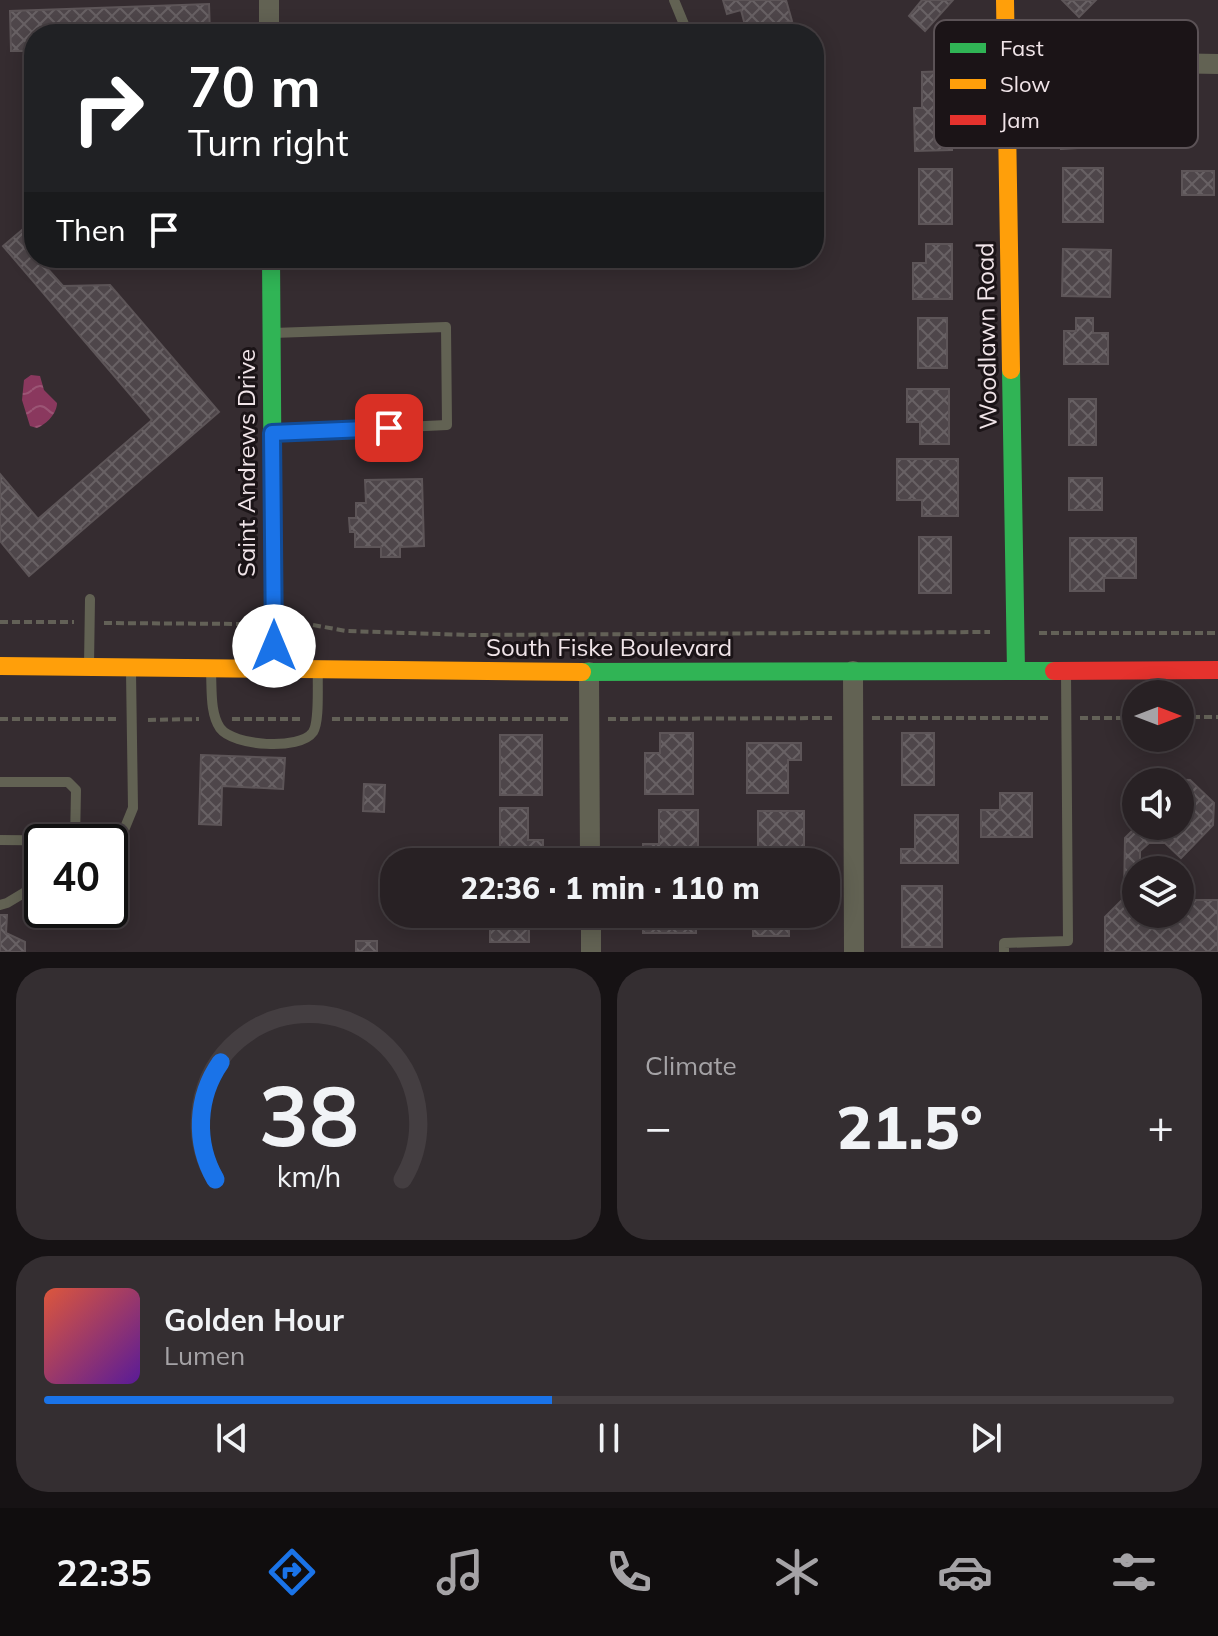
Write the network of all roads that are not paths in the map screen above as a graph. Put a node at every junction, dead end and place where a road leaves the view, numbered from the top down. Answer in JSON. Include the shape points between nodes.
{"nodes":[{"id":1,"x":269,"y":0,"type":"edge"},
{"id":2,"x":674,"y":0,"type":"edge"},
{"id":3,"x":269,"y":24,"type":"edge"},
{"id":4,"x":684,"y":24,"type":"edge"},
{"id":5,"x":1198,"y":64,"type":"edge"},
{"id":6,"x":1218,"y":64,"type":"edge"},
{"id":7,"x":1007,"y":148,"type":"edge"},
{"id":8,"x":271,"y":268,"type":"edge"},
{"id":9,"x":271,"y":333,"type":"junction"},
{"id":10,"x":272,"y":433,"type":"junction"},
{"id":11,"x":90,"y":599,"type":"dead end"},
{"id":12,"x":0,"y":666,"type":"edge"},
{"id":13,"x":89,"y":667,"type":"junction"},
{"id":14,"x":130,"y":667,"type":"junction"},
{"id":15,"x":211,"y":667,"type":"junction"},
{"id":16,"x":274,"y":667,"type":"junction"},
{"id":17,"x":318,"y":668,"type":"junction"},
{"id":18,"x":1218,"y":670,"type":"edge"},
{"id":19,"x":853,"y":671,"type":"junction"},
{"id":20,"x":1016,"y":671,"type":"junction"},
{"id":21,"x":1066,"y":671,"type":"junction"},
{"id":22,"x":589,"y":672,"type":"junction"},
{"id":23,"x":0,"y":782,"type":"edge"},
{"id":24,"x":75,"y":824,"type":"edge"},
{"id":25,"x":126,"y":824,"type":"edge"},
{"id":26,"x":0,"y":840,"type":"edge"},
{"id":27,"x":24,"y":840,"type":"edge"},
{"id":28,"x":590,"y":848,"type":"edge"},
{"id":29,"x":24,"y":892,"type":"edge"},
{"id":30,"x":0,"y":905,"type":"edge"},
{"id":31,"x":591,"y":928,"type":"edge"},
{"id":32,"x":591,"y":952,"type":"edge"},
{"id":33,"x":854,"y":952,"type":"edge"},
{"id":34,"x":1004,"y":952,"type":"edge"}],
"edges":[{"from":1,"to":3,"type":"street"},
{"from":2,"to":4,"type":"lane"},
{"from":5,"to":6,"type":"street"},
{"from":7,"to":20,"type":"main road","name":"Woodlawn Road"},
{"from":8,"to":9,"type":"main road","name":"Saint Andrews Drive"},
{"from":9,"to":10,"type":"main road","name":"Saint Andrews Drive"},
{"from":9,"to":10,"type":"lane","via":[[446,327],[447,425]]},
{"from":10,"to":16,"type":"main road","name":"Saint Andrews Drive"},
{"from":11,"to":13,"type":"lane"},
{"from":12,"to":13,"type":"main road","name":"South Fiske Boulevard"},
{"from":13,"to":14,"type":"main road","name":"South Fiske Boulevard"},
{"from":14,"to":15,"type":"main road","name":"South Fiske Boulevard"},
{"from":14,"to":25,"type":"lane","via":[[133,808]]},
{"from":15,"to":16,"type":"main road","name":"South Fiske Boulevard"},
{"from":15,"to":17,"type":"lane","via":[[218,726],[247,742],[284,743],[301,741],[316,727]]},
{"from":16,"to":17,"type":"main road","name":"South Fiske Boulevard"},
{"from":17,"to":22,"type":"main road","name":"South Fiske Boulevard"},
{"from":18,"to":21,"type":"main road","name":"South Fiske Boulevard"},
{"from":19,"to":20,"type":"main road","name":"South Fiske Boulevard"},
{"from":19,"to":22,"type":"main road","name":"South Fiske Boulevard"},
{"from":19,"to":33,"type":"street"},
{"from":20,"to":21,"type":"main road","name":"South Fiske Boulevard"},
{"from":21,"to":34,"type":"lane","via":[[1068,941],[1004,943]]},
{"from":22,"to":28,"type":"street"},
{"from":23,"to":24,"type":"lane","via":[[68,782],[76,790]]},
{"from":26,"to":27,"type":"lane"},
{"from":29,"to":30,"type":"lane"},
{"from":31,"to":32,"type":"street"}]}
